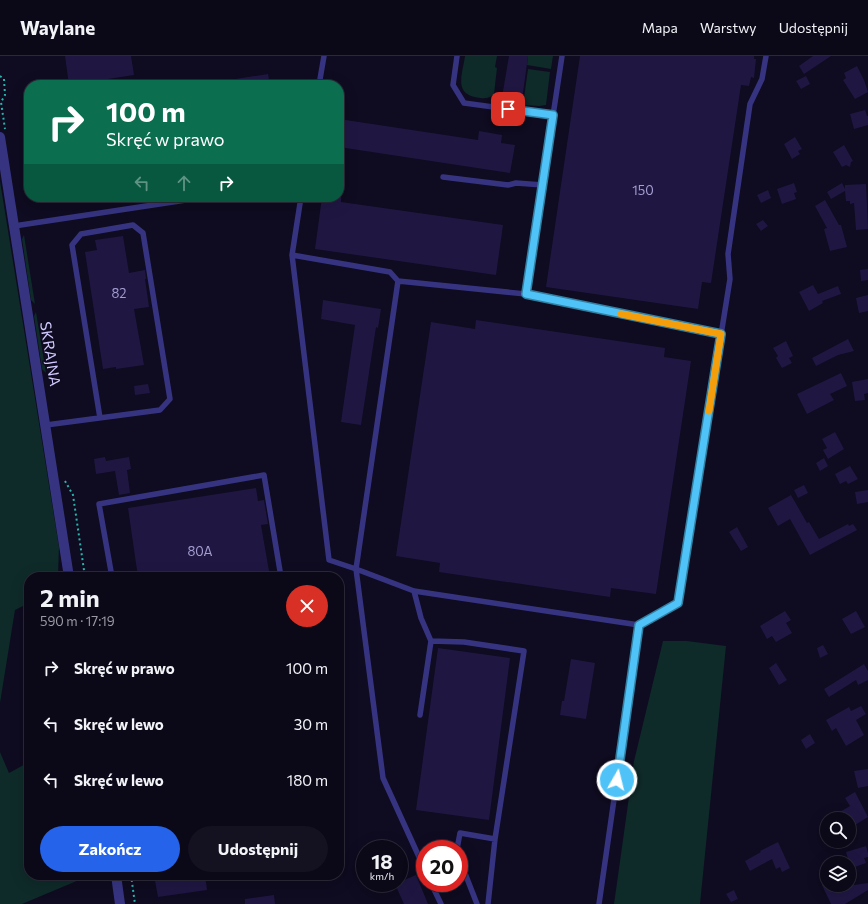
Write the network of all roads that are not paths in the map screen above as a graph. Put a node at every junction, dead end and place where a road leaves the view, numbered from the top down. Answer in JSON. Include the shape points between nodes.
{"nodes":[{"id":1,"x":324,"y":56,"type":"edge"},
{"id":2,"x":457,"y":56,"type":"edge"},
{"id":3,"x":562,"y":56,"type":"edge"},
{"id":4,"x":766,"y":56,"type":"edge"},
{"id":5,"x":321,"y":80,"type":"edge"},
{"id":6,"x":553,"y":115,"type":"junction"},
{"id":7,"x":0,"y":137,"type":"edge"},
{"id":8,"x":443,"y":177,"type":"dead end"},
{"id":9,"x":543,"y":185,"type":"junction"},
{"id":10,"x":173,"y":202,"type":"edge"},
{"id":11,"x":300,"y":202,"type":"edge"},
{"id":12,"x":14,"y":226,"type":"junction"},
{"id":13,"x":292,"y":255,"type":"junction"},
{"id":14,"x":398,"y":281,"type":"junction"},
{"id":15,"x":526,"y":294,"type":"junction"},
{"id":16,"x":721,"y":334,"type":"junction"},
{"id":17,"x":100,"y":418,"type":"junction"},
{"id":18,"x":46,"y":425,"type":"junction"},
{"id":19,"x":356,"y":569,"type":"junction"},
{"id":20,"x":68,"y":572,"type":"edge"},
{"id":21,"x":111,"y":572,"type":"edge"},
{"id":22,"x":280,"y":572,"type":"edge"},
{"id":23,"x":414,"y":591,"type":"junction"},
{"id":24,"x":639,"y":625,"type":"junction"},
{"id":25,"x":431,"y":641,"type":"junction"},
{"id":26,"x":420,"y":714,"type":"dead end"},
{"id":27,"x":495,"y":839,"type":"junction"},
{"id":28,"x":459,"y":840,"type":"edge"},
{"id":29,"x":416,"y":850,"type":"edge"},
{"id":30,"x":117,"y":880,"type":"edge"},
{"id":31,"x":468,"y":881,"type":"edge"},
{"id":32,"x":435,"y":892,"type":"edge"},
{"id":33,"x":120,"y":904,"type":"edge"},
{"id":34,"x":441,"y":904,"type":"edge"},
{"id":35,"x":477,"y":904,"type":"edge"},
{"id":36,"x":488,"y":904,"type":"edge"},
{"id":37,"x":599,"y":904,"type":"edge"}],
"edges":[{"from":1,"to":5,"type":"lane"},
{"from":2,"to":6,"type":"lane","via":[[453,85],[464,103]]},
{"from":3,"to":6,"type":"lane"},
{"from":4,"to":16,"type":"lane","via":[[762,78],[750,104],[728,254],[730,279]]},
{"from":6,"to":9,"type":"lane"},
{"from":7,"to":12,"type":"street","name":"SKRAJNA"},
{"from":8,"to":9,"type":"lane","via":[[508,185]]},
{"from":9,"to":15,"type":"lane"},
{"from":10,"to":12,"type":"lane"},
{"from":11,"to":13,"type":"lane"},
{"from":12,"to":18,"type":"street","name":"SKRAJNA"},
{"from":13,"to":14,"type":"lane","via":[[390,272]]},
{"from":13,"to":19,"type":"lane","via":[[329,560]]},
{"from":14,"to":15,"type":"lane"},
{"from":14,"to":19,"type":"lane"},
{"from":15,"to":16,"type":"lane"},
{"from":16,"to":24,"type":"lane","via":[[678,603]]},
{"from":17,"to":17,"type":"lane","via":[[160,410],[170,399],[143,233],[133,225],[81,234],[72,245]]},
{"from":17,"to":18,"type":"lane"},
{"from":18,"to":20,"type":"street","name":"SKRAJNA"},
{"from":19,"to":23,"type":"lane"},
{"from":19,"to":29,"type":"lane","via":[[383,778]]},
{"from":21,"to":22,"type":"lane","via":[[99,504],[264,475]]},
{"from":23,"to":24,"type":"lane"},
{"from":23,"to":25,"type":"lane","via":[[421,618]]},
{"from":24,"to":37,"type":"lane"},
{"from":25,"to":26,"type":"lane"},
{"from":25,"to":27,"type":"lane","via":[[464,642],[524,651]]},
{"from":27,"to":28,"type":"lane","via":[[460,833]]},
{"from":27,"to":36,"type":"lane"},
{"from":30,"to":33,"type":"street"},
{"from":31,"to":35,"type":"lane"},
{"from":32,"to":34,"type":"lane"}]}
